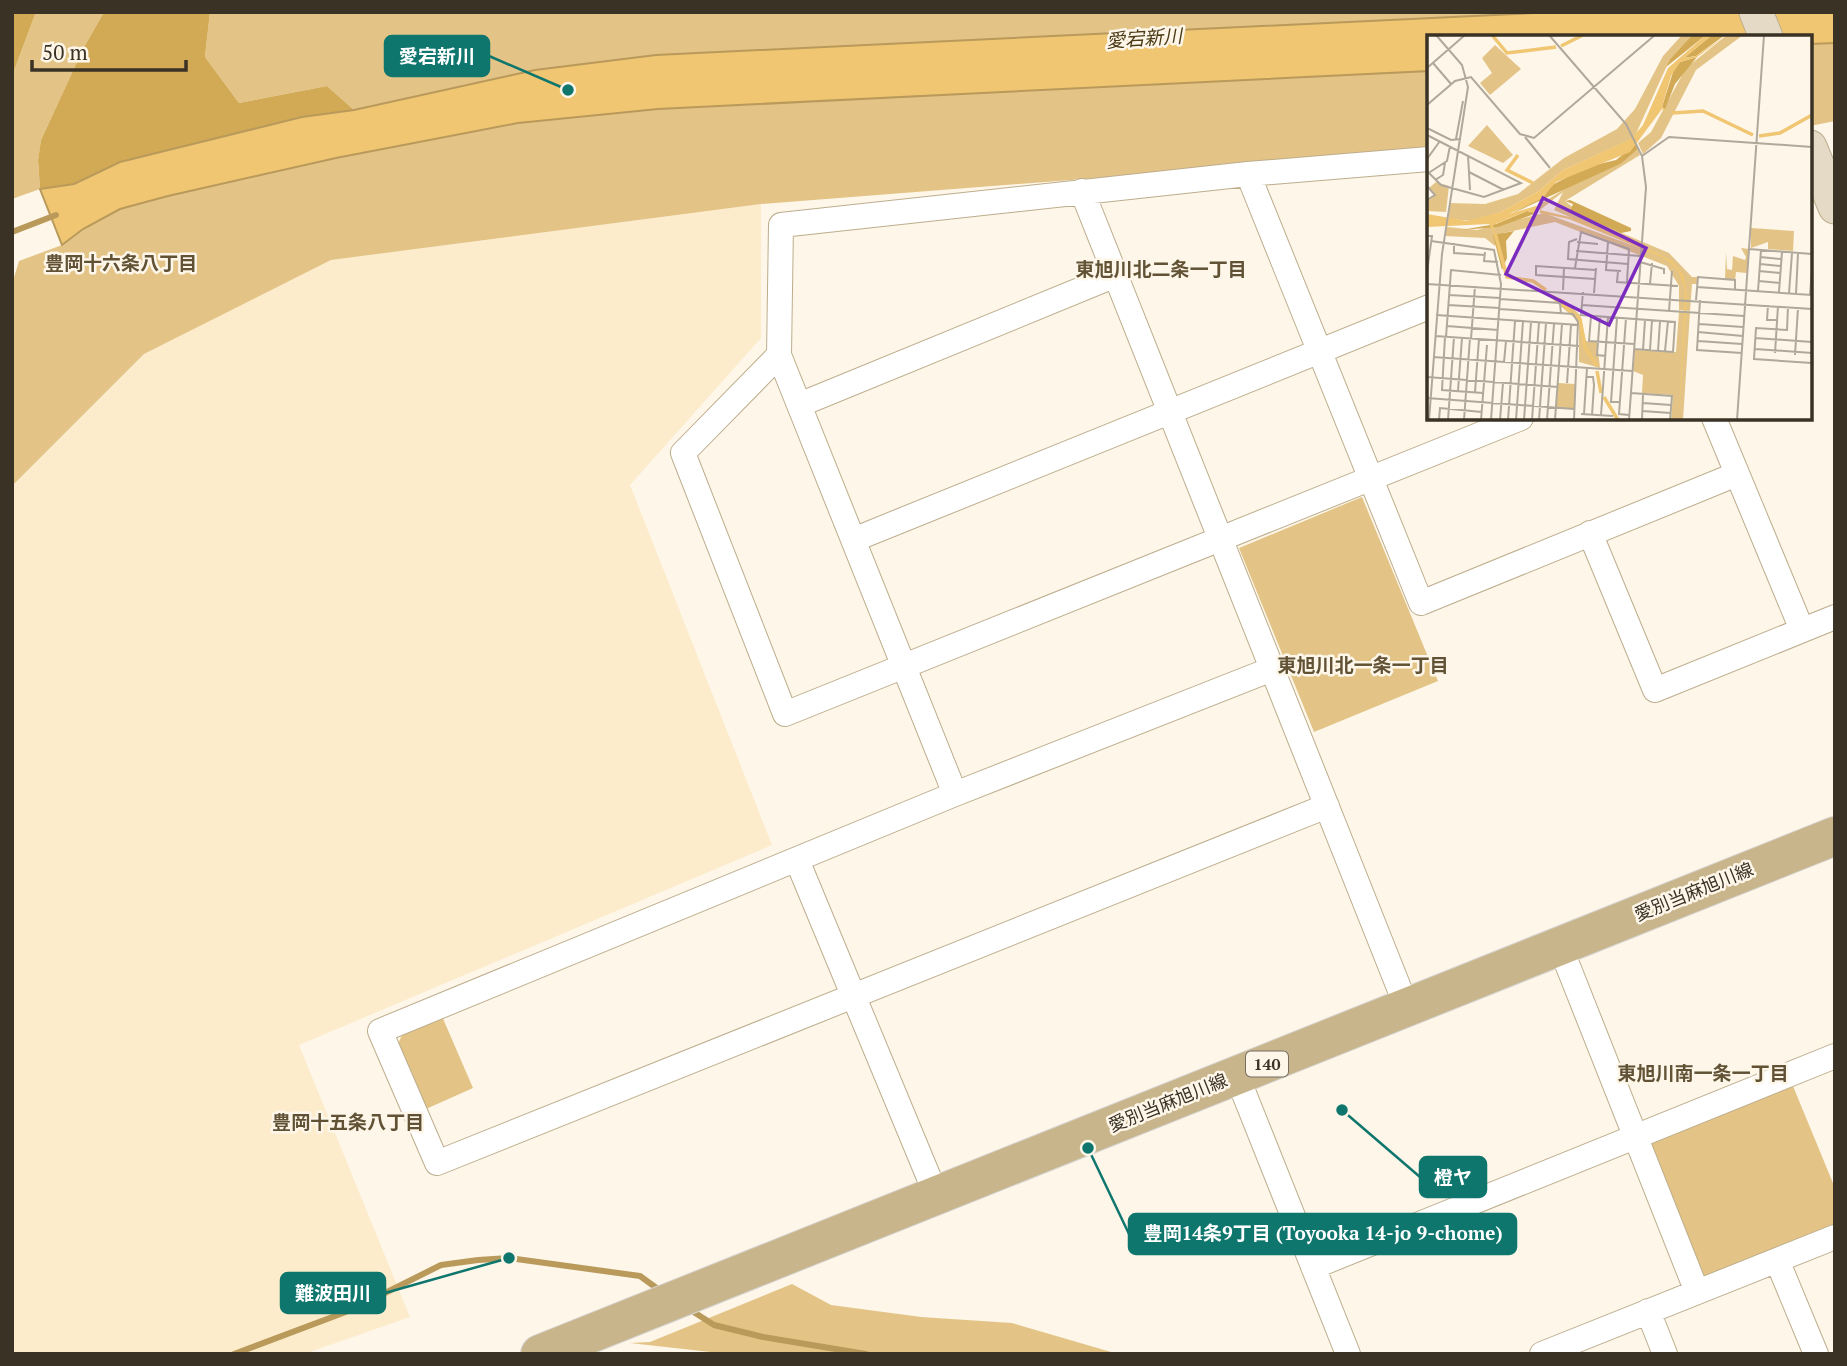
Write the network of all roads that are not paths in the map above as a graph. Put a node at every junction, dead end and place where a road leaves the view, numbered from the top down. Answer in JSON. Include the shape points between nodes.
{"nodes":[{"id":1,"x":1756,"y":12,"type":"edge"},
{"id":2,"x":1765,"y":35,"type":"edge"},
{"id":3,"x":1812,"y":153,"type":"edge"},
{"id":4,"x":1427,"y":159,"type":"edge"},
{"id":5,"x":1248,"y":174,"type":"junction"},
{"id":6,"x":1082,"y":191,"type":"junction"},
{"id":7,"x":1835,"y":207,"type":"edge"},
{"id":8,"x":1116,"y":275,"type":"junction"},
{"id":9,"x":1427,"y":308,"type":"edge"},
{"id":10,"x":1318,"y":351,"type":"junction"},
{"id":11,"x":779,"y":355,"type":"junction"},
{"id":12,"x":799,"y":405,"type":"junction"},
{"id":13,"x":1171,"y":412,"type":"junction"},
{"id":14,"x":1516,"y":420,"type":"edge"},
{"id":15,"x":1715,"y":420,"type":"edge"},
{"id":16,"x":1737,"y":474,"type":"junction"},
{"id":17,"x":1370,"y":479,"type":"junction"},
{"id":18,"x":1590,"y":533,"type":"junction"},
{"id":19,"x":1220,"y":538,"type":"junction"},
{"id":20,"x":853,"y":540,"type":"junction"},
{"id":21,"x":1835,"y":617,"type":"edge"},
{"id":22,"x":1802,"y":630,"type":"junction"},
{"id":23,"x":903,"y":667,"type":"junction"},
{"id":24,"x":1272,"y":669,"type":"junction"},
{"id":25,"x":955,"y":794,"type":"junction"},
{"id":26,"x":1327,"y":806,"type":"junction"},
{"id":27,"x":1835,"y":836,"type":"edge"},
{"id":28,"x":797,"y":860,"type":"junction"},
{"id":29,"x":1560,"y":946,"type":"junction"},
{"id":30,"x":854,"y":997,"type":"junction"},
{"id":31,"x":1407,"y":1008,"type":"junction"},
{"id":32,"x":1835,"y":1056,"type":"edge"},
{"id":33,"x":1237,"y":1076,"type":"junction"},
{"id":34,"x":1635,"y":1136,"type":"junction"},
{"id":35,"x":937,"y":1196,"type":"junction"},
{"id":36,"x":1835,"y":1237,"type":"edge"},
{"id":37,"x":1777,"y":1260,"type":"junction"},
{"id":38,"x":1313,"y":1267,"type":"junction"},
{"id":39,"x":1697,"y":1292,"type":"junction"},
{"id":40,"x":1648,"y":1311,"type":"junction"},
{"id":41,"x":540,"y":1354,"type":"edge"},
{"id":42,"x":1348,"y":1354,"type":"edge"},
{"id":43,"x":1542,"y":1354,"type":"edge"},
{"id":44,"x":1665,"y":1354,"type":"edge"},
{"id":45,"x":1816,"y":1354,"type":"edge"}],
"edges":[{"from":1,"to":2,"type":"street"},
{"from":3,"to":7,"type":"street"},
{"from":4,"to":5,"type":"street"},
{"from":5,"to":6,"type":"street"},
{"from":5,"to":10,"type":"street"},
{"from":6,"to":8,"type":"street"},
{"from":6,"to":11,"type":"street","via":[[780,225]]},
{"from":8,"to":12,"type":"street"},
{"from":8,"to":13,"type":"street"},
{"from":9,"to":10,"type":"street"},
{"from":10,"to":13,"type":"street"},
{"from":10,"to":17,"type":"street"},
{"from":11,"to":12,"type":"street"},
{"from":11,"to":23,"type":"street","via":[[683,453],[785,714]]},
{"from":12,"to":20,"type":"street"},
{"from":13,"to":19,"type":"street"},
{"from":13,"to":20,"type":"street"},
{"from":14,"to":17,"type":"street"},
{"from":15,"to":16,"type":"street"},
{"from":16,"to":18,"type":"street"},
{"from":16,"to":22,"type":"street"},
{"from":17,"to":18,"type":"street","via":[[1421,603]]},
{"from":17,"to":19,"type":"street"},
{"from":18,"to":22,"type":"street","via":[[1655,690]]},
{"from":19,"to":23,"type":"street"},
{"from":19,"to":24,"type":"street"},
{"from":20,"to":23,"type":"street"},
{"from":21,"to":22,"type":"street"},
{"from":23,"to":25,"type":"street"},
{"from":24,"to":25,"type":"street"},
{"from":24,"to":26,"type":"street"},
{"from":25,"to":28,"type":"street"},
{"from":26,"to":30,"type":"street"},
{"from":26,"to":31,"type":"street"},
{"from":27,"to":29,"type":"main road","name":"愛別当麻旭川線","number":"140"},
{"from":28,"to":30,"type":"street"},
{"from":28,"to":30,"type":"street","via":[[380,1031],[437,1163]]},
{"from":29,"to":31,"type":"main road","name":"愛別当麻旭川線","number":"140"},
{"from":29,"to":34,"type":"street"},
{"from":30,"to":35,"type":"street"},
{"from":31,"to":33,"type":"main road","name":"愛別当麻旭川線","number":"140"},
{"from":32,"to":34,"type":"street"},
{"from":33,"to":35,"type":"main road","name":"愛別当麻旭川線","number":"140"},
{"from":33,"to":38,"type":"street"},
{"from":34,"to":38,"type":"street"},
{"from":34,"to":39,"type":"street"},
{"from":35,"to":41,"type":"main road","name":"愛別当麻旭川線","number":"140"},
{"from":36,"to":37,"type":"street"},
{"from":37,"to":39,"type":"street"},
{"from":37,"to":45,"type":"street"},
{"from":38,"to":42,"type":"street"},
{"from":39,"to":40,"type":"street"},
{"from":40,"to":43,"type":"street"},
{"from":40,"to":44,"type":"street"}]}
